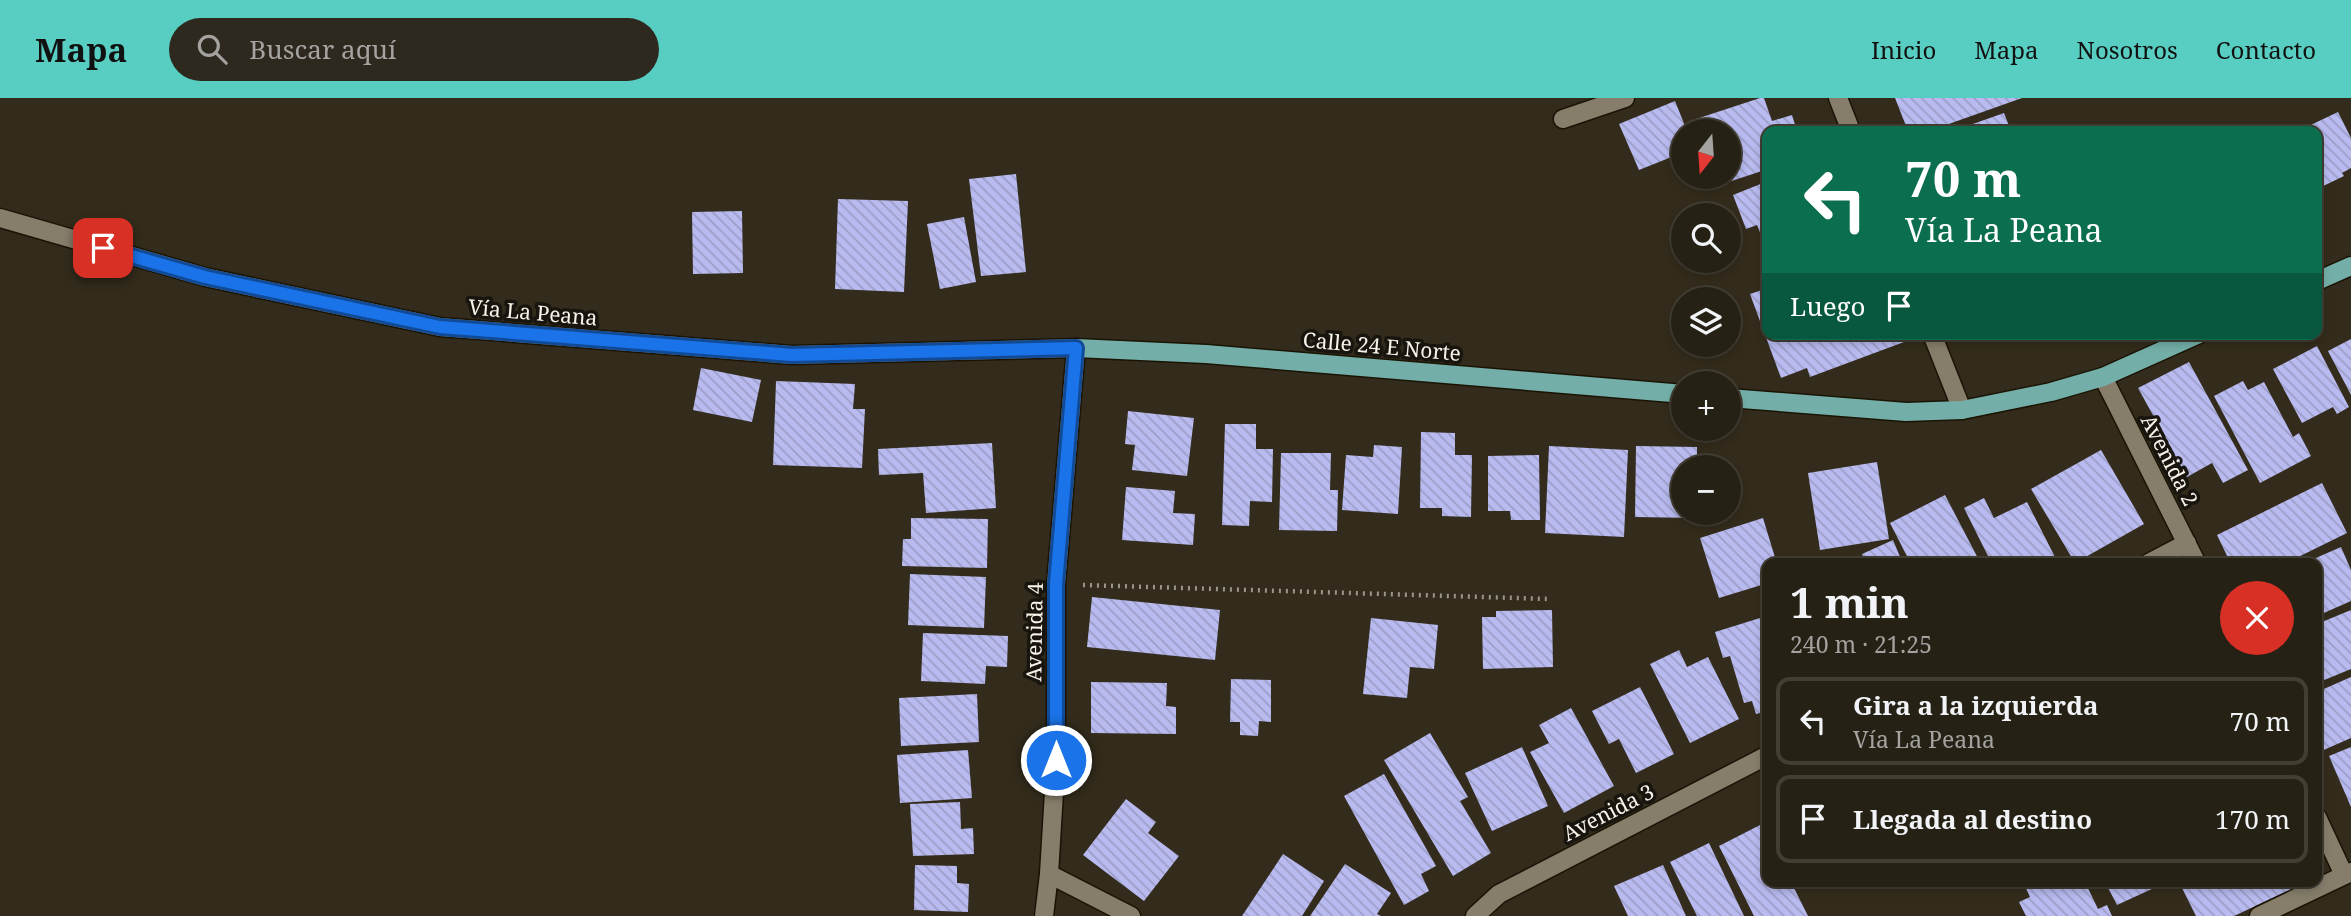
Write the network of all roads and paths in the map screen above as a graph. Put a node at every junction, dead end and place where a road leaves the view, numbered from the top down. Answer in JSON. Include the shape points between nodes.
{"nodes":[{"id":1,"x":1625,"y":98,"type":"edge"},
{"id":2,"x":1838,"y":98,"type":"edge"},
{"id":3,"x":1563,"y":119,"type":"dead end"},
{"id":4,"x":1850,"y":126,"type":"edge"},
{"id":5,"x":0,"y":218,"type":"edge"},
{"id":6,"x":2351,"y":266,"type":"edge"},
{"id":7,"x":2322,"y":279,"type":"edge"},
{"id":8,"x":1934,"y":340,"type":"edge"},
{"id":9,"x":2186,"y":340,"type":"edge"},
{"id":10,"x":1076,"y":348,"type":"junction"},
{"id":11,"x":2103,"y":377,"type":"junction"},
{"id":12,"x":1671,"y":393,"type":"edge"},
{"id":13,"x":1741,"y":399,"type":"edge"},
{"id":14,"x":1962,"y":410,"type":"junction"},
{"id":15,"x":2187,"y":544,"type":"junction"},
{"id":16,"x":2159,"y":558,"type":"edge"},
{"id":17,"x":2194,"y":558,"type":"edge"},
{"id":18,"x":1056,"y":584,"type":"junction"},
{"id":19,"x":1550,"y":599,"type":"dead end"},
{"id":20,"x":1762,"y":758,"type":"edge"},
{"id":21,"x":2322,"y":826,"type":"edge"},
{"id":22,"x":2348,"y":873,"type":"edge"},
{"id":23,"x":1049,"y":874,"type":"junction"},
{"id":24,"x":2322,"y":886,"type":"edge"},
{"id":25,"x":2319,"y":887,"type":"edge"},
{"id":26,"x":1044,"y":916,"type":"edge"},
{"id":27,"x":1131,"y":916,"type":"edge"},
{"id":28,"x":1475,"y":916,"type":"edge"},
{"id":29,"x":2259,"y":916,"type":"edge"}],
"edges":[{"from":1,"to":3,"type":"street"},
{"from":2,"to":4,"type":"street"},
{"from":5,"to":10,"type":"street","name":"Vía La Peana","via":[[205,277],[440,327],[792,355]]},
{"from":6,"to":7,"type":"main road"},
{"from":8,"to":14,"type":"street"},
{"from":9,"to":11,"type":"main road"},
{"from":10,"to":12,"type":"main road","name":"Calle 24 E Norte","via":[[1206,354]]},
{"from":10,"to":18,"type":"street","name":"Avenida 4"},
{"from":11,"to":14,"type":"main road"},
{"from":11,"to":15,"type":"street","name":"Avenida 2"},
{"from":13,"to":14,"type":"main road","via":[[1906,412]]},
{"from":15,"to":16,"type":"street"},
{"from":15,"to":17,"type":"street","name":"Avenida 2"},
{"from":18,"to":19,"type":"path"},
{"from":18,"to":23,"type":"street","name":"Avenida 4","via":[[1056,760]]},
{"from":20,"to":28,"type":"street","name":"Avenida 3","via":[[1499,894]]},
{"from":21,"to":22,"type":"street"},
{"from":22,"to":24,"type":"street"},
{"from":23,"to":26,"type":"street","name":"Avenida 4"},
{"from":23,"to":27,"type":"street"},
{"from":25,"to":29,"type":"street"}]}
